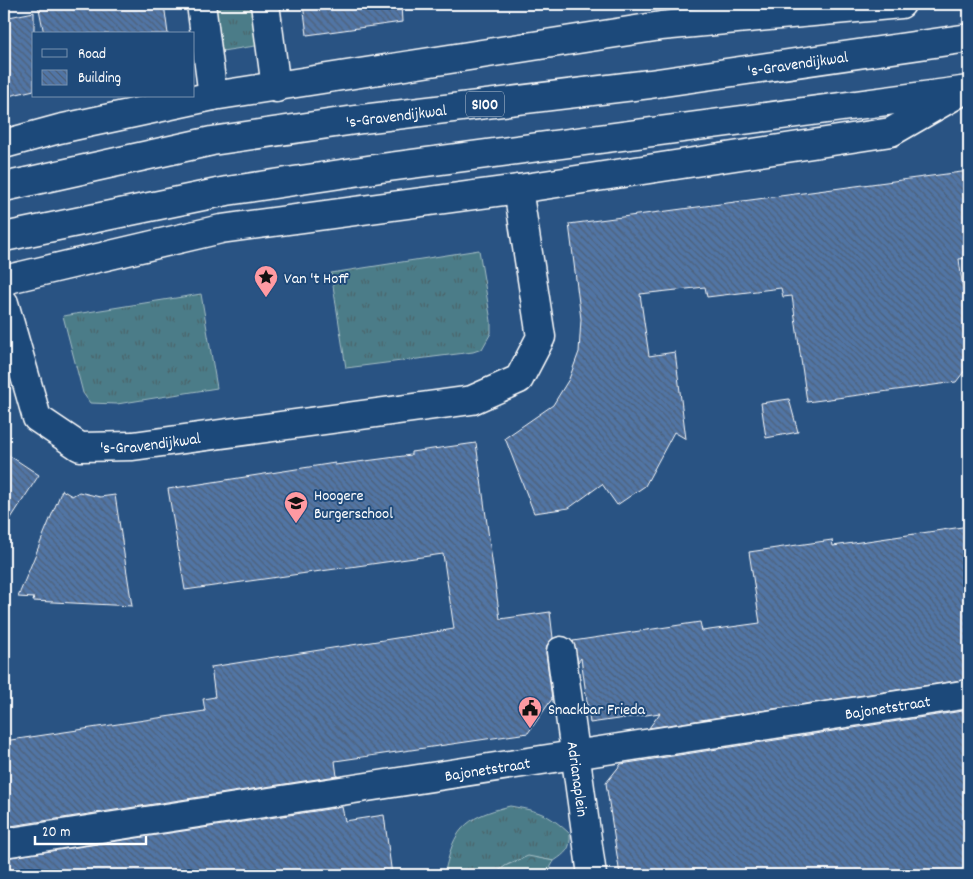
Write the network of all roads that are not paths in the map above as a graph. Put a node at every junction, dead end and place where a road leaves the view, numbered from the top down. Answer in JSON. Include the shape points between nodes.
{"nodes":[{"id":1,"x":201,"y":4,"type":"edge"},
{"id":2,"x":265,"y":4,"type":"edge"},
{"id":3,"x":901,"y":4,"type":"edge"},
{"id":4,"x":969,"y":38,"type":"edge"},
{"id":5,"x":276,"y":88,"type":"junction"},
{"id":6,"x":966,"y":90,"type":"edge"},
{"id":7,"x":213,"y":96,"type":"junction"},
{"id":8,"x":4,"y":144,"type":"edge"},
{"id":9,"x":4,"y":187,"type":"edge"},
{"id":10,"x":518,"y":189,"type":"junction"},
{"id":11,"x":4,"y":237,"type":"edge"},
{"id":12,"x":4,"y":280,"type":"edge"},
{"id":13,"x":4,"y":303,"type":"edge"},
{"id":14,"x":561,"y":652,"type":"dead end"},
{"id":15,"x":969,"y":694,"type":"edge"},
{"id":16,"x":574,"y":754,"type":"junction"},
{"id":17,"x":4,"y":843,"type":"edge"},
{"id":18,"x":592,"y":875,"type":"edge"}],
"edges":[{"from":1,"to":7,"type":"street"},
{"from":2,"to":5,"type":"street"},
{"from":3,"to":5,"type":"street","via":[[661,26]]},
{"from":4,"to":9,"type":"street","name":"'s-Gravendijkwal","number":"S100","via":[[650,84],[212,141]]},
{"from":5,"to":7,"type":"street"},
{"from":6,"to":10,"type":"street","via":[[892,132]]},
{"from":6,"to":11,"type":"street","via":[[246,188]]},
{"from":7,"to":8,"type":"street"},
{"from":10,"to":12,"type":"street","via":[[222,230]]},
{"from":10,"to":13,"type":"street","name":"'s-Gravendijkwal","via":[[541,337],[519,379],[472,400],[133,446],[80,447],[37,418]]},
{"from":14,"to":16,"type":"street","name":"Adrianaplein"},
{"from":15,"to":16,"type":"street","name":"Bajonetstraat"},
{"from":16,"to":17,"type":"street","name":"Bajonetstraat"},
{"from":16,"to":18,"type":"street","name":"Adrianaplein"}]}
